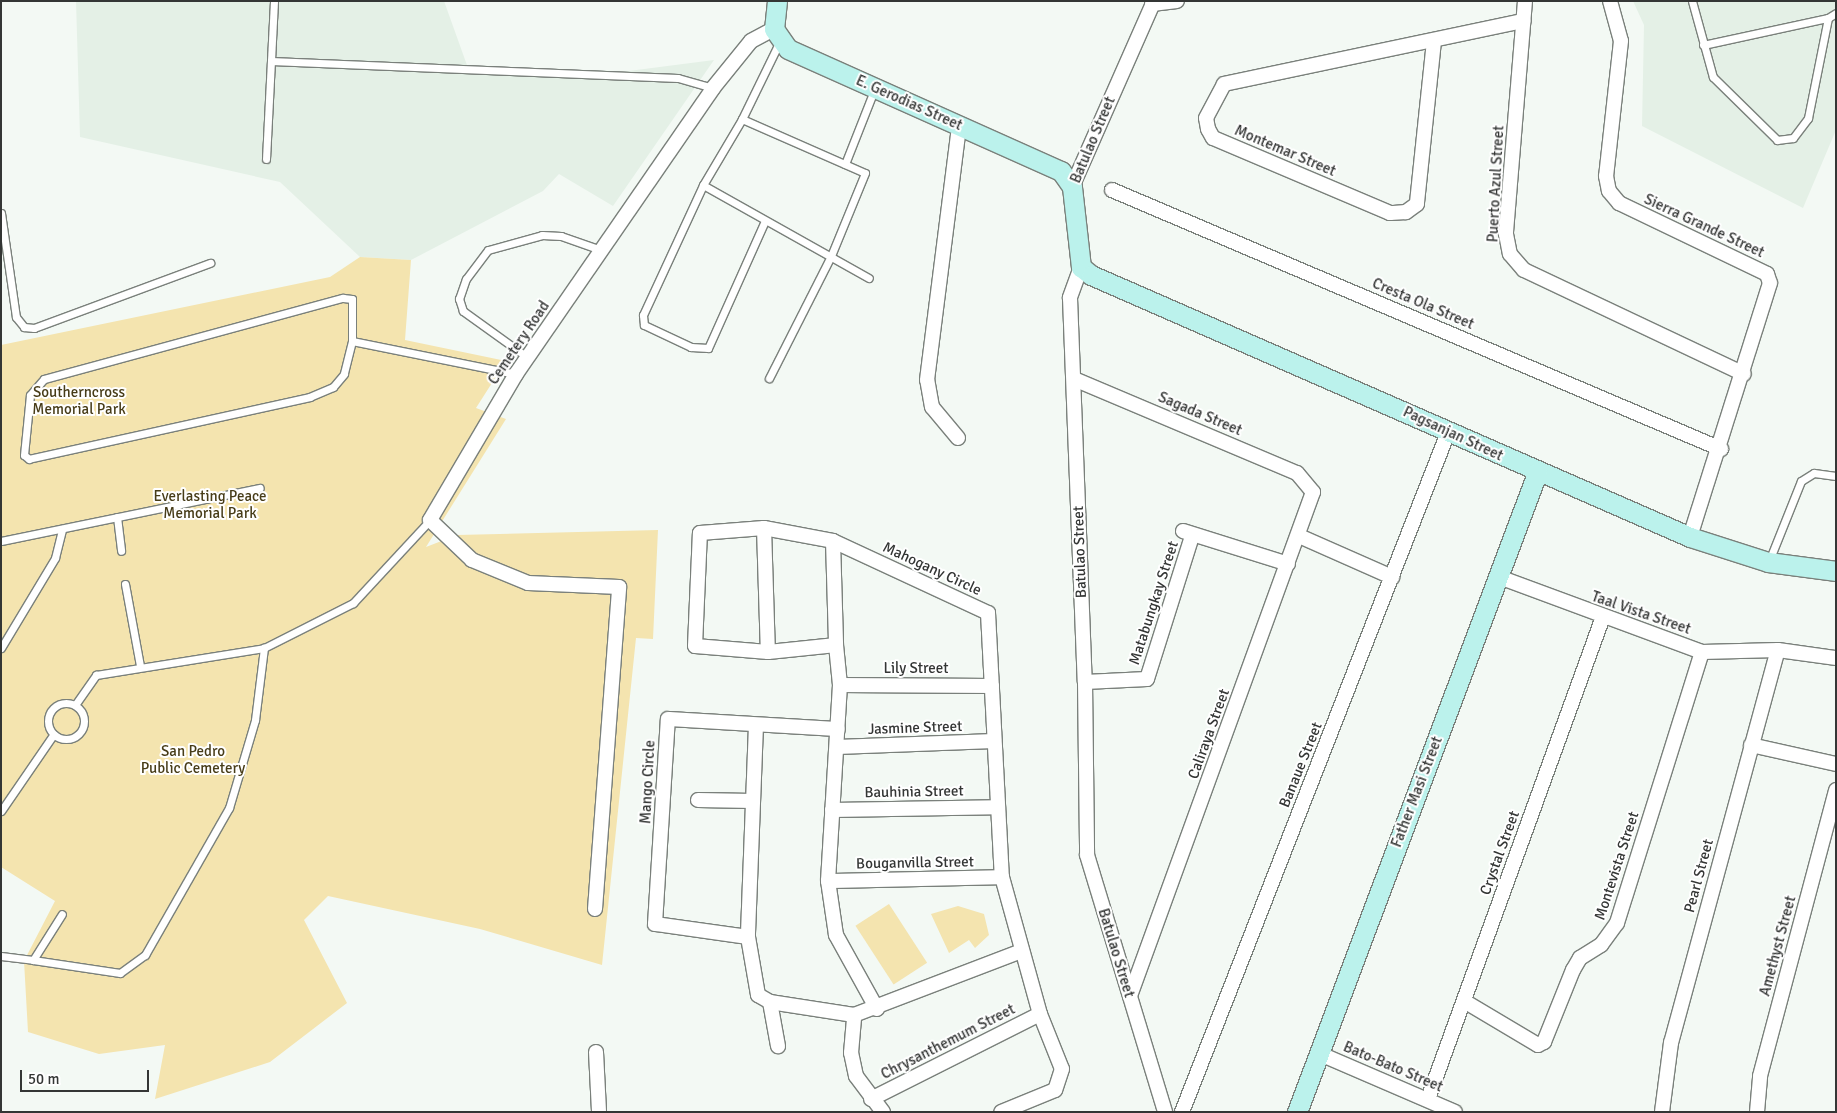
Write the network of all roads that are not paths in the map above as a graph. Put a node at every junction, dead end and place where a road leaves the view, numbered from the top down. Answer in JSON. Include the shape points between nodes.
{"nodes":[{"id":1,"x":274,"y":1,"type":"edge"},
{"id":2,"x":777,"y":1,"type":"edge"},
{"id":3,"x":1177,"y":1,"type":"edge"},
{"id":4,"x":1525,"y":1,"type":"edge"},
{"id":5,"x":1610,"y":1,"type":"edge"},
{"id":6,"x":1692,"y":1,"type":"edge"},
{"id":7,"x":1153,"y":3,"type":"edge"},
{"id":8,"x":1836,"y":13,"type":"edge"},
{"id":9,"x":1828,"y":18,"type":"junction"},
{"id":10,"x":1523,"y":20,"type":"junction"},
{"id":11,"x":777,"y":35,"type":"junction"},
{"id":12,"x":1434,"y":41,"type":"junction"},
{"id":13,"x":1703,"y":45,"type":"junction"},
{"id":14,"x":271,"y":61,"type":"junction"},
{"id":15,"x":713,"y":88,"type":"junction"},
{"id":16,"x":875,"y":88,"type":"junction"},
{"id":17,"x":742,"y":119,"type":"junction"},
{"id":18,"x":959,"y":126,"type":"junction"},
{"id":19,"x":266,"y":159,"type":"dead end"},
{"id":20,"x":846,"y":164,"type":"junction"},
{"id":21,"x":703,"y":186,"type":"junction"},
{"id":22,"x":1072,"y":187,"type":"junction"},
{"id":23,"x":1112,"y":190,"type":"dead end"},
{"id":24,"x":1,"y":212,"type":"edge"},
{"id":25,"x":764,"y":223,"type":"junction"},
{"id":26,"x":601,"y":250,"type":"junction"},
{"id":27,"x":831,"y":256,"type":"junction"},
{"id":28,"x":210,"y":263,"type":"dead end"},
{"id":29,"x":1081,"y":266,"type":"junction"},
{"id":30,"x":869,"y":278,"type":"dead end"},
{"id":31,"x":352,"y":341,"type":"junction"},
{"id":32,"x":527,"y":357,"type":"junction"},
{"id":33,"x":516,"y":374,"type":"junction"},
{"id":34,"x":1744,"y":374,"type":"junction"},
{"id":35,"x":769,"y":378,"type":"dead end"},
{"id":36,"x":1074,"y":379,"type":"junction"},
{"id":37,"x":1449,"y":430,"type":"junction"},
{"id":38,"x":958,"y":438,"type":"dead end"},
{"id":39,"x":1721,"y":449,"type":"junction"},
{"id":40,"x":1536,"y":472,"type":"junction"},
{"id":41,"x":1836,"y":476,"type":"edge"},
{"id":42,"x":1310,"y":484,"type":"joint"},
{"id":43,"x":260,"y":488,"type":"dead end"},
{"id":44,"x":117,"y":518,"type":"junction"},
{"id":45,"x":430,"y":520,"type":"junction"},
{"id":46,"x":764,"y":528,"type":"junction"},
{"id":47,"x":62,"y":529,"type":"junction"},
{"id":48,"x":1299,"y":536,"type":"junction"},
{"id":49,"x":1690,"y":537,"type":"junction"},
{"id":50,"x":1,"y":541,"type":"edge"},
{"id":51,"x":833,"y":541,"type":"junction"},
{"id":52,"x":122,"y":551,"type":"dead end"},
{"id":53,"x":1768,"y":562,"type":"junction"},
{"id":54,"x":1288,"y":564,"type":"junction"},
{"id":55,"x":1836,"y":571,"type":"edge"},
{"id":56,"x":1392,"y":577,"type":"junction"},
{"id":57,"x":1498,"y":577,"type":"junction"},
{"id":58,"x":126,"y":584,"type":"dead end"},
{"id":59,"x":1603,"y":617,"type":"junction"},
{"id":60,"x":836,"y":645,"type":"junction"},
{"id":61,"x":1,"y":648,"type":"edge"},
{"id":62,"x":264,"y":648,"type":"junction"},
{"id":63,"x":1778,"y":650,"type":"junction"},
{"id":64,"x":768,"y":652,"type":"junction"},
{"id":65,"x":1702,"y":652,"type":"junction"},
{"id":66,"x":1836,"y":658,"type":"edge"},
{"id":67,"x":140,"y":666,"type":"junction"},
{"id":68,"x":1085,"y":682,"type":"junction"},
{"id":69,"x":840,"y":685,"type":"junction"},
{"id":70,"x":992,"y":686,"type":"junction"},
{"id":71,"x":75,"y":705,"type":"junction"},
{"id":72,"x":756,"y":725,"type":"junction"},
{"id":73,"x":838,"y":729,"type":"junction"},
{"id":74,"x":54,"y":734,"type":"junction"},
{"id":75,"x":994,"y":741,"type":"junction"},
{"id":76,"x":1751,"y":745,"type":"junction"},
{"id":77,"x":837,"y":747,"type":"junction"},
{"id":78,"x":1836,"y":764,"type":"edge"},
{"id":79,"x":1836,"y":790,"type":"edge"},
{"id":80,"x":698,"y":800,"type":"dead end"},
{"id":81,"x":752,"y":801,"type":"junction"},
{"id":82,"x":996,"y":807,"type":"junction"},
{"id":83,"x":832,"y":810,"type":"junction"},
{"id":84,"x":1,"y":811,"type":"edge"},
{"id":85,"x":1002,"y":877,"type":"junction"},
{"id":86,"x":828,"y":881,"type":"junction"},
{"id":87,"x":595,"y":908,"type":"dead end"},
{"id":88,"x":62,"y":914,"type":"dead end"},
{"id":89,"x":748,"y":937,"type":"junction"},
{"id":90,"x":1022,"y":951,"type":"junction"},
{"id":91,"x":1,"y":956,"type":"edge"},
{"id":92,"x":33,"y":960,"type":"junction"},
{"id":93,"x":1130,"y":996,"type":"junction"},
{"id":94,"x":770,"y":1002,"type":"junction"},
{"id":95,"x":1464,"y":1002,"type":"junction"},
{"id":96,"x":877,"y":1009,"type":"junction"},
{"id":97,"x":1040,"y":1014,"type":"junction"},
{"id":98,"x":854,"y":1015,"type":"junction"},
{"id":99,"x":778,"y":1046,"type":"dead end"},
{"id":100,"x":596,"y":1052,"type":"dead end"},
{"id":101,"x":1318,"y":1053,"type":"junction"},
{"id":102,"x":871,"y":1099,"type":"junction"},
{"id":103,"x":1428,"y":1099,"type":"junction"},
{"id":104,"x":599,"y":1112,"type":"edge"},
{"id":105,"x":883,"y":1112,"type":"edge"},
{"id":106,"x":1002,"y":1112,"type":"edge"},
{"id":107,"x":1165,"y":1112,"type":"edge"},
{"id":108,"x":1182,"y":1112,"type":"edge"},
{"id":109,"x":1297,"y":1112,"type":"edge"},
{"id":110,"x":1454,"y":1112,"type":"edge"},
{"id":111,"x":1662,"y":1112,"type":"edge"},
{"id":112,"x":1757,"y":1112,"type":"edge"}],
"edges":[{"from":1,"to":14,"type":"lane"},
{"from":2,"to":11,"type":"street"},
{"from":3,"to":7,"type":"street"},
{"from":4,"to":10,"type":"street","name":"Puerto Azul Street"},
{"from":5,"to":34,"type":"street","name":"Sierra Grande Street","via":[[1621,42],[1606,176],[1609,191],[1619,203],[1767,274],[1770,287]]},
{"from":6,"to":13,"type":"lane"},
{"from":7,"to":22,"type":"street","name":"Batulao Street"},
{"from":8,"to":9,"type":"lane"},
{"from":9,"to":13,"type":"lane"},
{"from":9,"to":13,"type":"lane","via":[[1808,118],[1793,138],[1785,140],[1777,140],[1713,77]]},
{"from":10,"to":12,"type":"street","name":"Montemar Street"},
{"from":10,"to":34,"type":"street","name":"Puerto Azul Street","via":[[1506,234],[1510,254],[1524,270]]},
{"from":11,"to":15,"type":"street","name":"Cemetery Road","via":[[751,42]]},
{"from":11,"to":16,"type":"street","name":"E. Gerodias Street","via":[[788,49]]},
{"from":11,"to":17,"type":"lane"},
{"from":12,"to":12,"type":"street","name":"Montemar Street","via":[[1224,84],[1206,118],[1208,129],[1213,138],[1390,214],[1406,212],[1417,204]]},
{"from":14,"to":15,"type":"lane","via":[[678,78]]},
{"from":14,"to":19,"type":"lane"},
{"from":15,"to":26,"type":"street","name":"Cemetery Road"},
{"from":16,"to":18,"type":"street","name":"E. Gerodias Street"},
{"from":16,"to":20,"type":"lane"},
{"from":17,"to":20,"type":"lane"},
{"from":17,"to":21,"type":"lane"},
{"from":18,"to":22,"type":"street","name":"E. Gerodias Street","via":[[1051,165]]},
{"from":18,"to":38,"type":"street","via":[[927,380],[932,406]]},
{"from":20,"to":27,"type":"lane","via":[[865,173]]},
{"from":21,"to":25,"type":"lane"},
{"from":21,"to":25,"type":"lane","via":[[647,302],[644,325],[691,347],[708,348]]},
{"from":22,"to":29,"type":"street","name":"Batulao Street"},
{"from":23,"to":39,"type":"street","name":"Cresta Ola Street"},
{"from":24,"to":28,"type":"lane","via":[[16,317],[24,327],[34,328]]},
{"from":25,"to":27,"type":"lane"},
{"from":26,"to":32,"type":"street","name":"Cemetery Road"},
{"from":26,"to":32,"type":"lane","via":[[561,236],[542,235],[488,250],[466,279],[460,299],[463,311]]},
{"from":27,"to":30,"type":"lane"},
{"from":27,"to":35,"type":"lane"},
{"from":29,"to":36,"type":"street","name":"Batulao Street","via":[[1070,298]]},
{"from":29,"to":37,"type":"street","name":"Pagsanjan Street","via":[[1102,281]]},
{"from":31,"to":31,"type":"lane","via":[[344,374],[333,387],[310,396],[29,459],[24,455],[30,395],[44,379],[343,298],[352,299]]},
{"from":31,"to":33,"type":"lane"},
{"from":32,"to":33,"type":"street","name":"Cemetery Road"},
{"from":33,"to":45,"type":"street","name":"Cemetery Road"},
{"from":34,"to":39,"type":"street","name":"Sierra Grande Street"},
{"from":36,"to":42,"type":"street","name":"Sagada Street","via":[[1297,473]]},
{"from":36,"to":68,"type":"street","name":"Batulao Street"},
{"from":37,"to":40,"type":"street","name":"Pagsanjan Street"},
{"from":37,"to":56,"type":"street","name":"Banaue Street"},
{"from":39,"to":49,"type":"street","name":"Sierra Grande Street"},
{"from":40,"to":49,"type":"street","name":"Pagsanjan Street"},
{"from":40,"to":57,"type":"street","name":"Father Masi Street"},
{"from":41,"to":53,"type":"lane","via":[[1814,473],[1801,481]]},
{"from":42,"to":48,"type":"street","name":"Caliraya Street","via":[[1312,501]]},
{"from":43,"to":44,"type":"lane"},
{"from":44,"to":47,"type":"lane"},
{"from":44,"to":52,"type":"lane"},
{"from":45,"to":62,"type":"lane","via":[[353,603]]},
{"from":45,"to":87,"type":"street","via":[[472,560],[528,583],[619,587]]},
{"from":46,"to":51,"type":"street","name":"Mahogany Circle"},
{"from":46,"to":64,"type":"street"},
{"from":46,"to":64,"type":"street","name":"Mahogany Circle","via":[[700,533],[695,646]]},
{"from":47,"to":50,"type":"lane"},
{"from":47,"to":61,"type":"lane","via":[[56,558]]},
{"from":48,"to":54,"type":"street","name":"Caliraya Street"},
{"from":48,"to":56,"type":"street"},
{"from":49,"to":53,"type":"street","name":"Pagsanjan Street"},
{"from":51,"to":60,"type":"street"},
{"from":51,"to":70,"type":"street","name":"Mahogany Circle","via":[[988,613]]},
{"from":53,"to":55,"type":"street","name":"Pagsanjan Street"},
{"from":54,"to":68,"type":"street","name":"Matabungkay Street","via":[[1188,534],[1147,679]]},
{"from":54,"to":93,"type":"street","name":"Caliraya Street"},
{"from":56,"to":108,"type":"street","name":"Banaue Street"},
{"from":57,"to":59,"type":"street","name":"Taal Vista Street"},
{"from":57,"to":101,"type":"street","name":"Father Masi Street"},
{"from":58,"to":67,"type":"lane"},
{"from":59,"to":65,"type":"street","name":"Taal Vista Street"},
{"from":59,"to":95,"type":"street","name":"Crystal Street"},
{"from":60,"to":64,"type":"street"},
{"from":60,"to":69,"type":"street"},
{"from":62,"to":67,"type":"lane"},
{"from":62,"to":92,"type":"lane","via":[[255,720],[229,808],[145,955],[120,973]]},
{"from":63,"to":65,"type":"street","name":"Taal Vista Street"},
{"from":63,"to":66,"type":"street","name":"Taal Vista Street"},
{"from":63,"to":76,"type":"street","name":"Pearl Street"},
{"from":65,"to":95,"type":"street","name":"Montevista Street","via":[[1617,923],[1601,945],[1580,958],[1544,1042],[1538,1045]]},
{"from":67,"to":71,"type":"lane","via":[[96,675]]},
{"from":68,"to":93,"type":"street","name":"Batulao Street","via":[[1087,855]]},
{"from":69,"to":70,"type":"street","name":"Lily Street"},
{"from":69,"to":73,"type":"street"},
{"from":70,"to":75,"type":"street","name":"Mahogany Circle"},
{"from":71,"to":74,"type":"lane","via":[[64,703],[53,708],[48,724]]},
{"from":71,"to":74,"type":"lane","via":[[84,720],[81,731],[71,738]]},
{"from":72,"to":73,"type":"street","name":"Mango Circle"},
{"from":72,"to":81,"type":"street"},
{"from":72,"to":89,"type":"street","name":"Mango Circle","via":[[668,719],[656,924]]},
{"from":73,"to":77,"type":"street"},
{"from":74,"to":84,"type":"lane"},
{"from":75,"to":77,"type":"street","name":"Jasmine Street"},
{"from":75,"to":82,"type":"street","name":"Mahogany Circle"},
{"from":76,"to":78,"type":"street"},
{"from":76,"to":111,"type":"street","name":"Pearl Street","via":[[1671,1043]]},
{"from":77,"to":83,"type":"street"},
{"from":79,"to":112,"type":"street","name":"Amethyst Street","via":[[1760,1076]]},
{"from":80,"to":81,"type":"street"},
{"from":81,"to":89,"type":"street"},
{"from":82,"to":83,"type":"street","name":"Bauhinia Street"},
{"from":82,"to":85,"type":"street","name":"Mahogany Circle"},
{"from":83,"to":86,"type":"street"},
{"from":85,"to":86,"type":"street","name":"Bouganvilla Street"},
{"from":85,"to":90,"type":"street","name":"Mahogany Circle"},
{"from":86,"to":96,"type":"street","via":[[836,935]]},
{"from":88,"to":92,"type":"lane"},
{"from":89,"to":94,"type":"street","via":[[758,996]]},
{"from":90,"to":96,"type":"street"},
{"from":90,"to":97,"type":"street","name":"Mahogany Circle"},
{"from":91,"to":92,"type":"lane"},
{"from":93,"to":107,"type":"street","name":"Batulao Street"},
{"from":94,"to":98,"type":"street"},
{"from":94,"to":99,"type":"street"},
{"from":95,"to":103,"type":"street","name":"Crystal Street"},
{"from":96,"to":98,"type":"street"},
{"from":97,"to":102,"type":"street","name":"Chrysanthemum Street"},
{"from":97,"to":106,"type":"street","name":"Mahogany Circle","via":[[1062,1070],[1060,1082],[1055,1090]]},
{"from":98,"to":102,"type":"street","via":[[851,1052],[856,1076]]},
{"from":100,"to":104,"type":"street"},
{"from":101,"to":103,"type":"street","name":"Bato-Bato Street"},
{"from":101,"to":109,"type":"street","name":"Father Masi Street"},
{"from":102,"to":105,"type":"street"},
{"from":103,"to":110,"type":"street","name":"Bato-Bato Street"}]}
